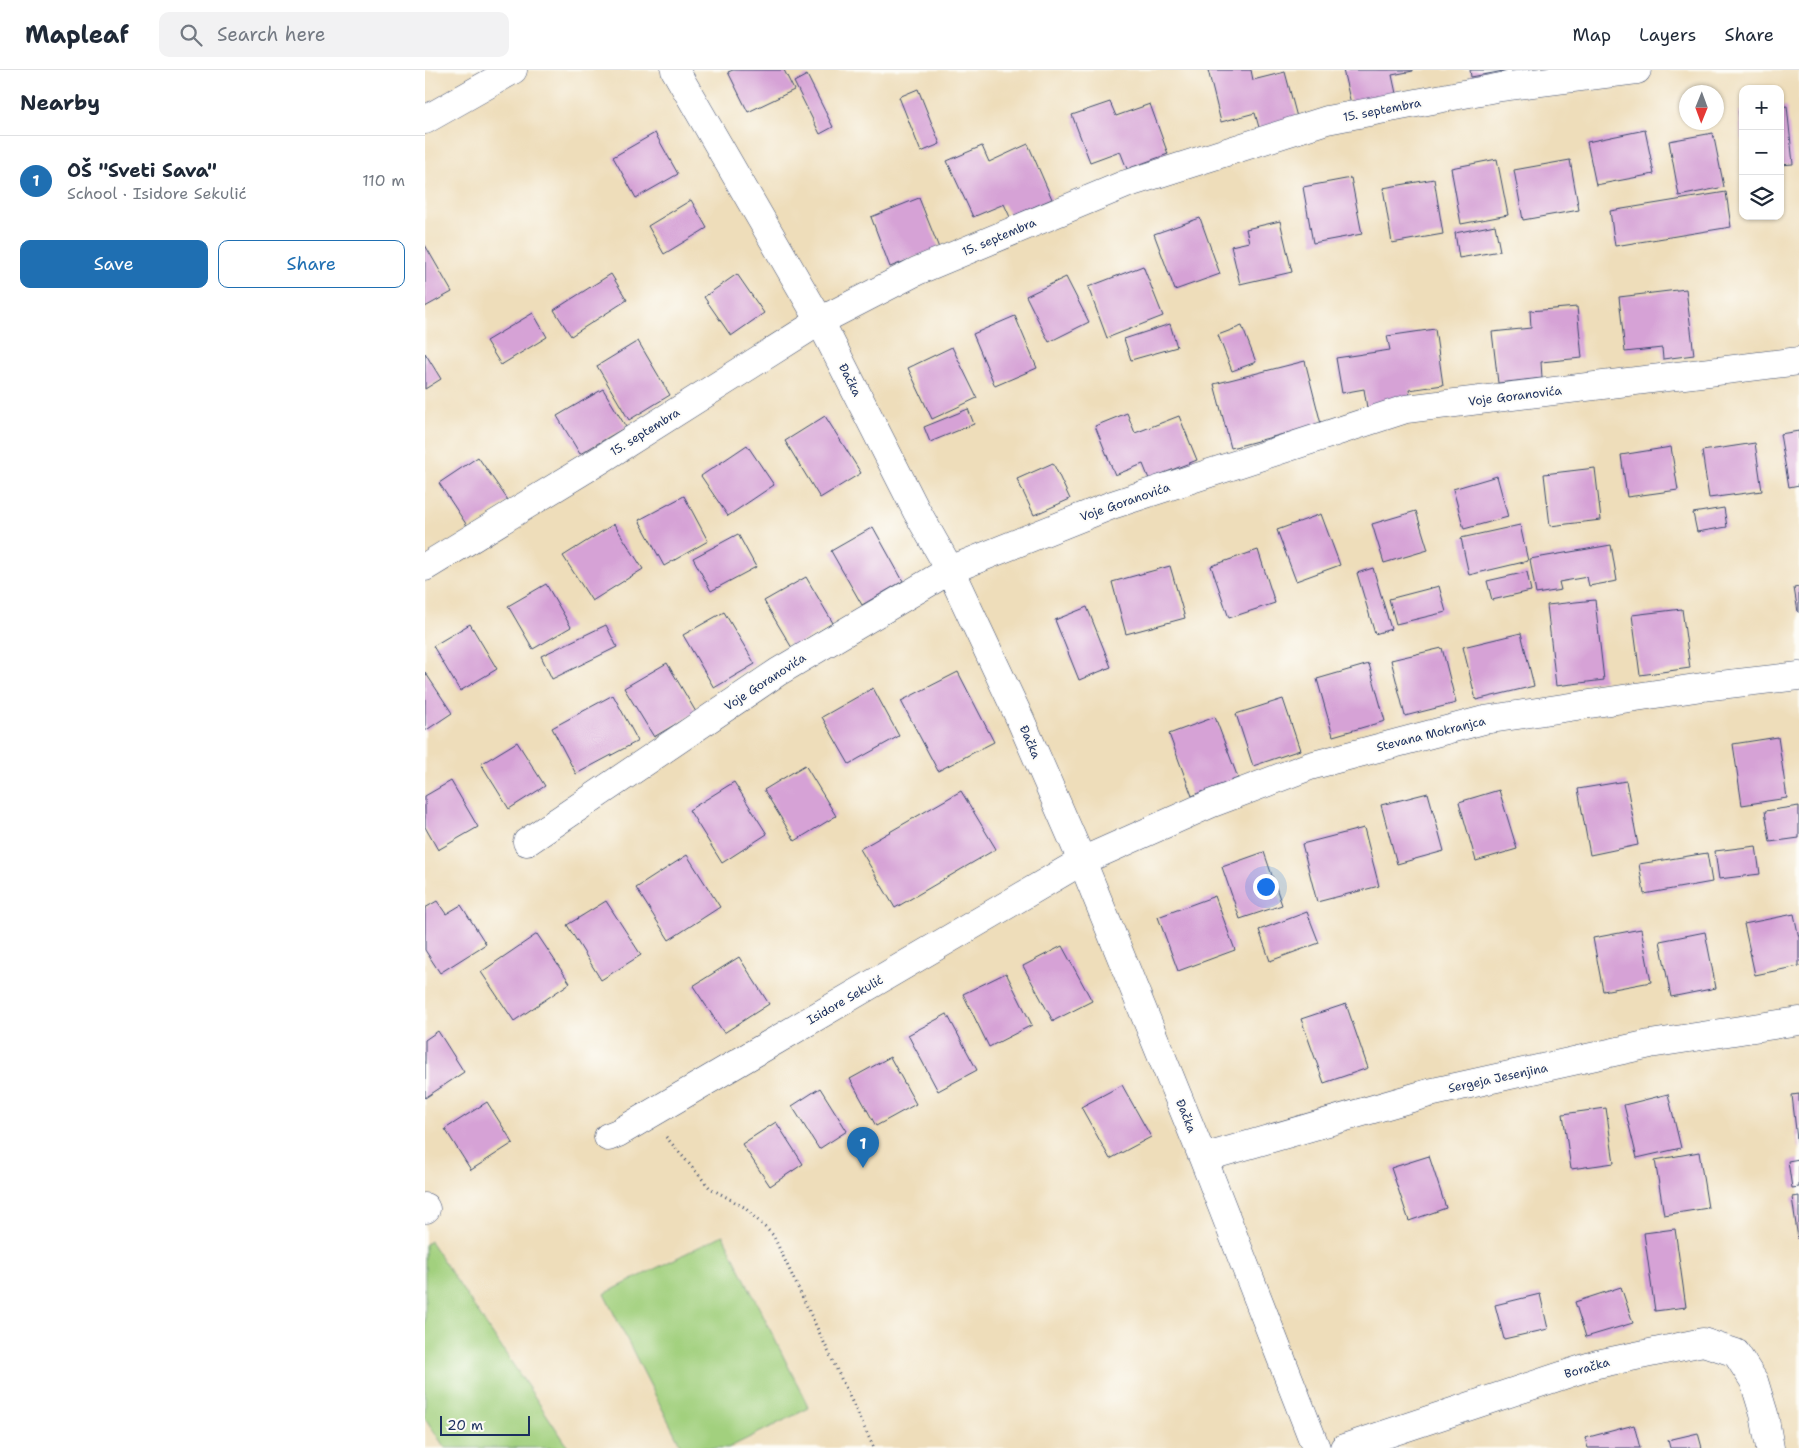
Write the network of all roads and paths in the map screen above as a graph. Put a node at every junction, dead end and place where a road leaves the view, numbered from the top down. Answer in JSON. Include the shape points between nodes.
{"nodes":[{"id":1,"x":513,"y":70,"type":"edge"},
{"id":2,"x":675,"y":70,"type":"edge"},
{"id":3,"x":1637,"y":70,"type":"edge"},
{"id":4,"x":425,"y":120,"type":"edge"},
{"id":5,"x":820,"y":321,"type":"junction"},
{"id":6,"x":1799,"y":361,"type":"edge"},
{"id":7,"x":425,"y":566,"type":"edge"},
{"id":8,"x":949,"y":570,"type":"junction"},
{"id":9,"x":1799,"y":676,"type":"edge"},
{"id":10,"x":527,"y":842,"type":"dead end"},
{"id":11,"x":1082,"y":861,"type":"junction"},
{"id":12,"x":1799,"y":1021,"type":"edge"},
{"id":13,"x":648,"y":1116,"type":"junction"},
{"id":14,"x":608,"y":1138,"type":"dead end"},
{"id":15,"x":1203,"y":1158,"type":"junction"},
{"id":16,"x":875,"y":1448,"type":"edge"},
{"id":17,"x":1316,"y":1448,"type":"edge"},
{"id":18,"x":1344,"y":1448,"type":"edge"},
{"id":19,"x":1770,"y":1448,"type":"edge"}],
"edges":[{"from":1,"to":4,"type":"street"},
{"from":2,"to":5,"type":"street","name":"Đačka"},
{"from":3,"to":5,"type":"street","name":"15. septembra","via":[[1501,87],[1327,120],[1126,184],[917,272]]},
{"from":5,"to":7,"type":"street","name":"15. septembra"},
{"from":5,"to":8,"type":"street","name":"Đačka"},
{"from":6,"to":8,"type":"street","name":"Voje Goranovića","via":[[1406,409],[1112,505]]},
{"from":8,"to":10,"type":"street","name":"Voje Goranovića","via":[[778,672]]},
{"from":8,"to":11,"type":"street","name":"Đačka"},
{"from":9,"to":11,"type":"street","name":"Stevana Mokranjca","via":[[1702,687],[1484,720],[1310,766],[1210,804]]},
{"from":11,"to":13,"type":"street","name":"Isidore Sekulić"},
{"from":11,"to":15,"type":"street","name":"Đačka"},
{"from":12,"to":15,"type":"street","name":"Sergeja Jesenjina","via":[[1651,1044],[1429,1093]]},
{"from":13,"to":14,"type":"street","name":"Isidore Sekulić"},
{"from":13,"to":16,"type":"path","via":[[710,1188],[744,1207],[773,1235]]},
{"from":15,"to":17,"type":"street","name":"Đačka"},
{"from":18,"to":19,"type":"street","name":"Boračka","via":[[1597,1364],[1703,1342],[1736,1353],[1754,1381]]}]}
